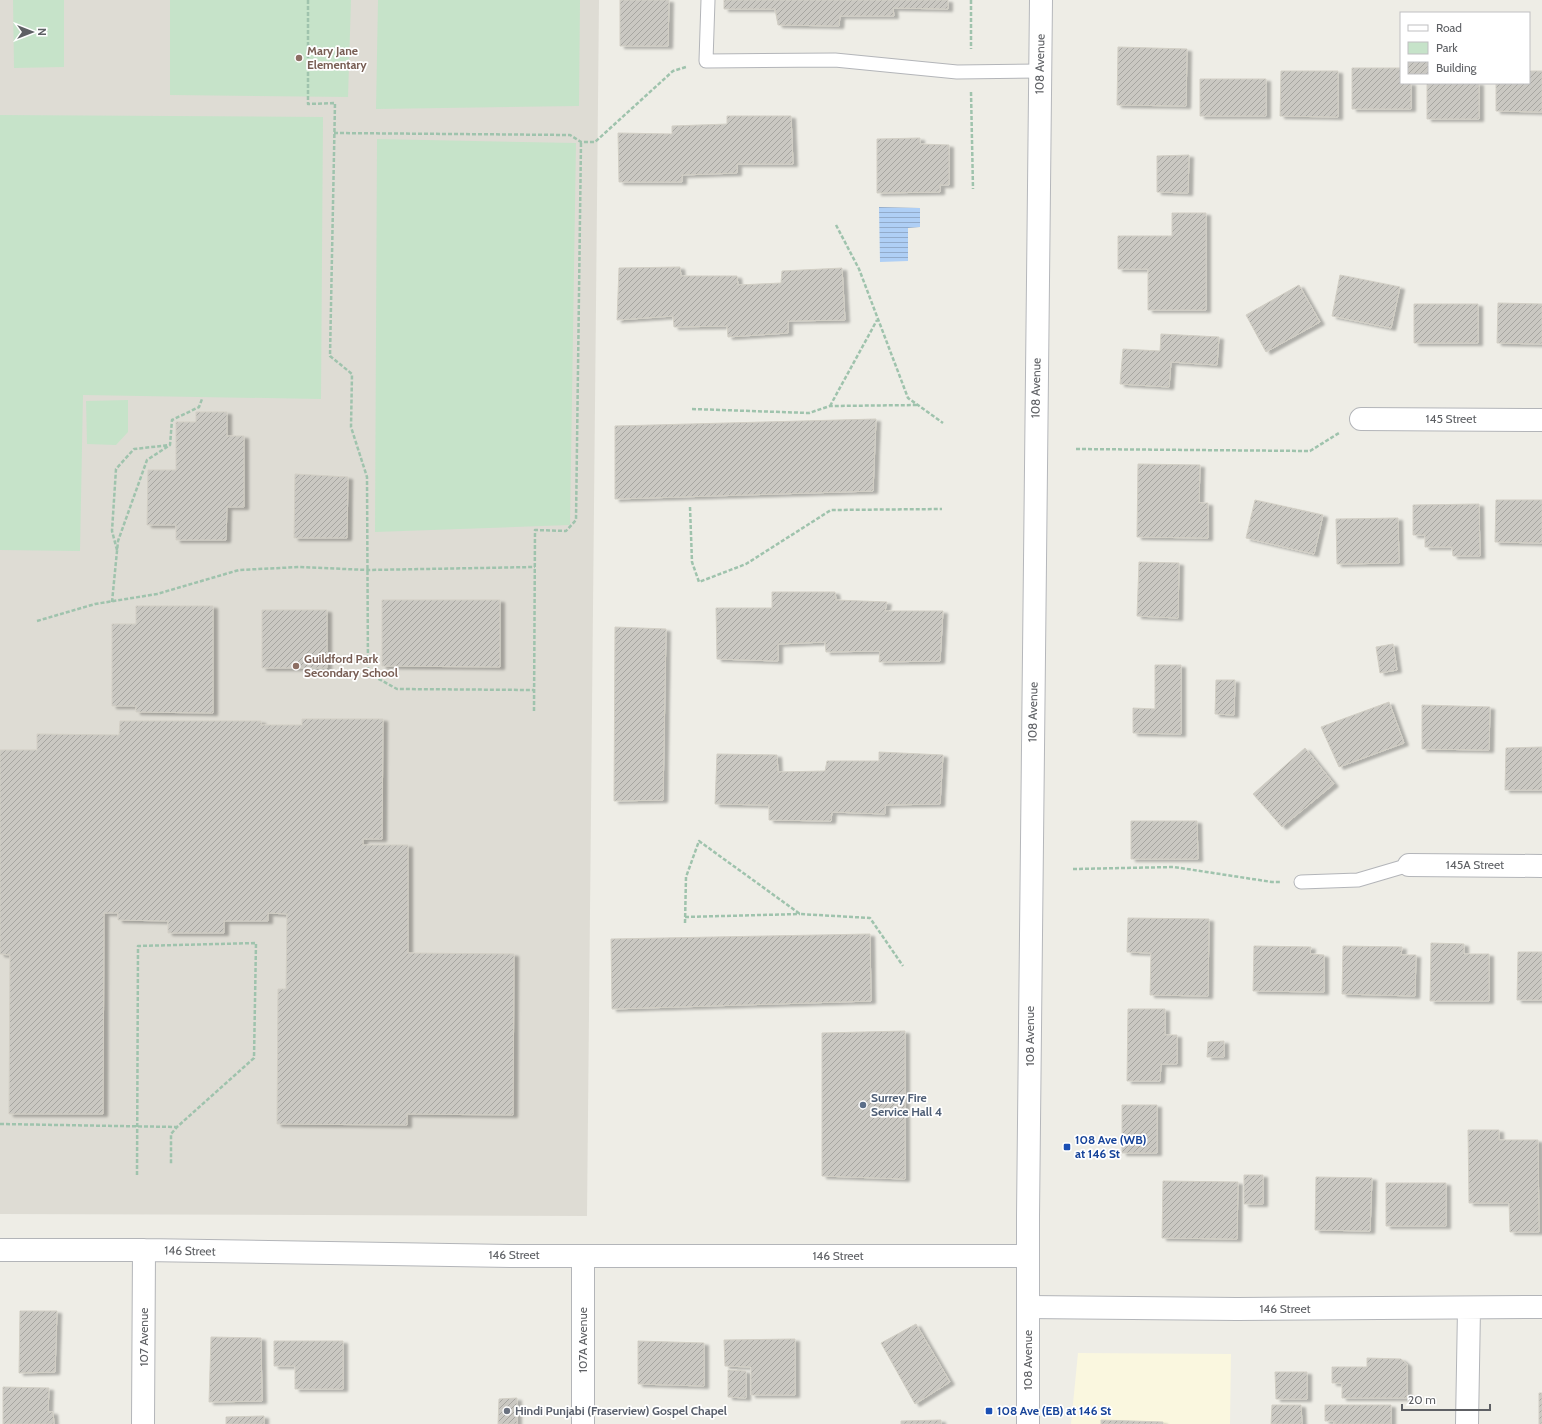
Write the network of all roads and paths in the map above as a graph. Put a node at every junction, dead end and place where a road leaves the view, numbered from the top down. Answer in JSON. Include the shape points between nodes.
{"nodes":[{"id":1,"x":308,"y":0,"type":"edge"},
{"id":2,"x":708,"y":0,"type":"edge"},
{"id":3,"x":1041,"y":0,"type":"edge"},
{"id":4,"x":706,"y":61,"type":"junction"},
{"id":5,"x":1040,"y":71,"type":"junction"},
{"id":6,"x":334,"y":133,"type":"junction"},
{"id":7,"x":581,"y":142,"type":"junction"},
{"id":8,"x":836,"y":225,"type":"dead end"},
{"id":9,"x":878,"y":320,"type":"junction"},
{"id":10,"x":202,"y":399,"type":"dead end"},
{"id":11,"x":918,"y":405,"type":"junction"},
{"id":12,"x":830,"y":406,"type":"junction"},
{"id":13,"x":692,"y":409,"type":"dead end"},
{"id":14,"x":1361,"y":418,"type":"joint"},
{"id":15,"x":1542,"y":420,"type":"edge"},
{"id":16,"x":943,"y":423,"type":"dead end"},
{"id":17,"x":170,"y":445,"type":"junction"},
{"id":18,"x":1076,"y":449,"type":"dead end"},
{"id":19,"x":690,"y":507,"type":"dead end"},
{"id":20,"x":942,"y":509,"type":"dead end"},
{"id":21,"x":117,"y":552,"type":"junction"},
{"id":22,"x":535,"y":567,"type":"junction"},
{"id":23,"x":368,"y":570,"type":"junction"},
{"id":24,"x":112,"y":602,"type":"junction"},
{"id":25,"x":37,"y":621,"type":"dead end"},
{"id":26,"x":534,"y":690,"type":"junction"},
{"id":27,"x":534,"y":711,"type":"dead end"},
{"id":28,"x":1409,"y":865,"type":"joint"},
{"id":29,"x":1542,"y":866,"type":"edge"},
{"id":30,"x":1073,"y":869,"type":"dead end"},
{"id":31,"x":1301,"y":882,"type":"joint"},
{"id":32,"x":800,"y":914,"type":"junction"},
{"id":33,"x":685,"y":917,"type":"junction"},
{"id":34,"x":685,"y":923,"type":"dead end"},
{"id":35,"x":903,"y":966,"type":"dead end"},
{"id":36,"x":0,"y":1124,"type":"edge"},
{"id":37,"x":138,"y":1127,"type":"junction"},
{"id":38,"x":177,"y":1127,"type":"junction"},
{"id":39,"x":171,"y":1164,"type":"dead end"},
{"id":40,"x":137,"y":1175,"type":"dead end"},
{"id":41,"x":0,"y":1250,"type":"edge"},
{"id":42,"x":144,"y":1250,"type":"junction"},
{"id":43,"x":583,"y":1256,"type":"junction"},
{"id":44,"x":1028,"y":1256,"type":"junction"},
{"id":45,"x":1028,"y":1306,"type":"junction"},
{"id":46,"x":1542,"y":1307,"type":"edge"},
{"id":47,"x":1469,"y":1309,"type":"junction"},
{"id":48,"x":143,"y":1424,"type":"edge"},
{"id":49,"x":583,"y":1424,"type":"edge"},
{"id":50,"x":1028,"y":1424,"type":"edge"},
{"id":51,"x":1467,"y":1424,"type":"edge"}],
"edges":[{"from":1,"to":6,"type":"path","via":[[308,104],[335,103]]},
{"from":2,"to":4,"type":"lane"},
{"from":3,"to":5,"type":"street","name":"108 Avenue"},
{"from":4,"to":5,"type":"lane","via":[[835,60],[957,72]]},
{"from":4,"to":7,"type":"path","via":[[673,71],[595,142]]},
{"from":5,"to":44,"type":"street","name":"108 Avenue"},
{"from":6,"to":7,"type":"path","via":[[570,135]]},
{"from":6,"to":23,"type":"path","via":[[330,356],[352,374],[351,427],[367,477]]},
{"from":7,"to":22,"type":"path","via":[[576,520],[566,531],[535,530]]},
{"from":8,"to":9,"type":"path","via":[[859,269]]},
{"from":9,"to":11,"type":"path","via":[[908,398]]},
{"from":9,"to":12,"type":"path"},
{"from":10,"to":17,"type":"path","via":[[199,407],[172,420]]},
{"from":11,"to":12,"type":"path"},
{"from":11,"to":16,"type":"path"},
{"from":12,"to":13,"type":"path","via":[[809,413]]},
{"from":14,"to":15,"type":"street","name":"145 Street"},
{"from":14,"to":18,"type":"path","via":[[1310,451]]},
{"from":17,"to":21,"type":"path","via":[[147,460],[118,541]]},
{"from":17,"to":21,"type":"path","via":[[134,449],[116,470],[112,531]]},
{"from":19,"to":20,"type":"path","via":[[692,562],[699,582],[746,564],[831,510]]},
{"from":21,"to":24,"type":"path"},
{"from":22,"to":23,"type":"path"},
{"from":22,"to":26,"type":"path"},
{"from":23,"to":24,"type":"path","via":[[299,567],[239,570],[157,594]]},
{"from":23,"to":26,"type":"path","via":[[368,673],[397,689]]},
{"from":24,"to":25,"type":"path","via":[[95,604]]},
{"from":26,"to":27,"type":"path"},
{"from":28,"to":29,"type":"street","name":"145A Street"},
{"from":28,"to":31,"type":"lane","via":[[1358,880]]},
{"from":30,"to":31,"type":"path","via":[[1174,867],[1272,882]]},
{"from":32,"to":33,"type":"path"},
{"from":32,"to":33,"type":"path","via":[[699,841],[686,877]]},
{"from":32,"to":35,"type":"path","via":[[870,918]]},
{"from":33,"to":34,"type":"path"},
{"from":36,"to":37,"type":"path"},
{"from":37,"to":38,"type":"path"},
{"from":37,"to":38,"type":"path","via":[[138,946],[256,943],[254,1058]]},
{"from":37,"to":40,"type":"path"},
{"from":38,"to":39,"type":"path","via":[[171,1134]]},
{"from":41,"to":42,"type":"street","name":"146 Street"},
{"from":42,"to":43,"type":"street","name":"146 Street"},
{"from":42,"to":48,"type":"street","name":"107 Avenue"},
{"from":43,"to":44,"type":"street","name":"146 Street"},
{"from":43,"to":49,"type":"street","name":"107A Avenue"},
{"from":44,"to":45,"type":"street","name":"108 Avenue"},
{"from":45,"to":47,"type":"street","name":"146 Street"},
{"from":45,"to":50,"type":"street","name":"108 Avenue"},
{"from":46,"to":47,"type":"street","name":"146 Street"},
{"from":47,"to":51,"type":"street"}]}
